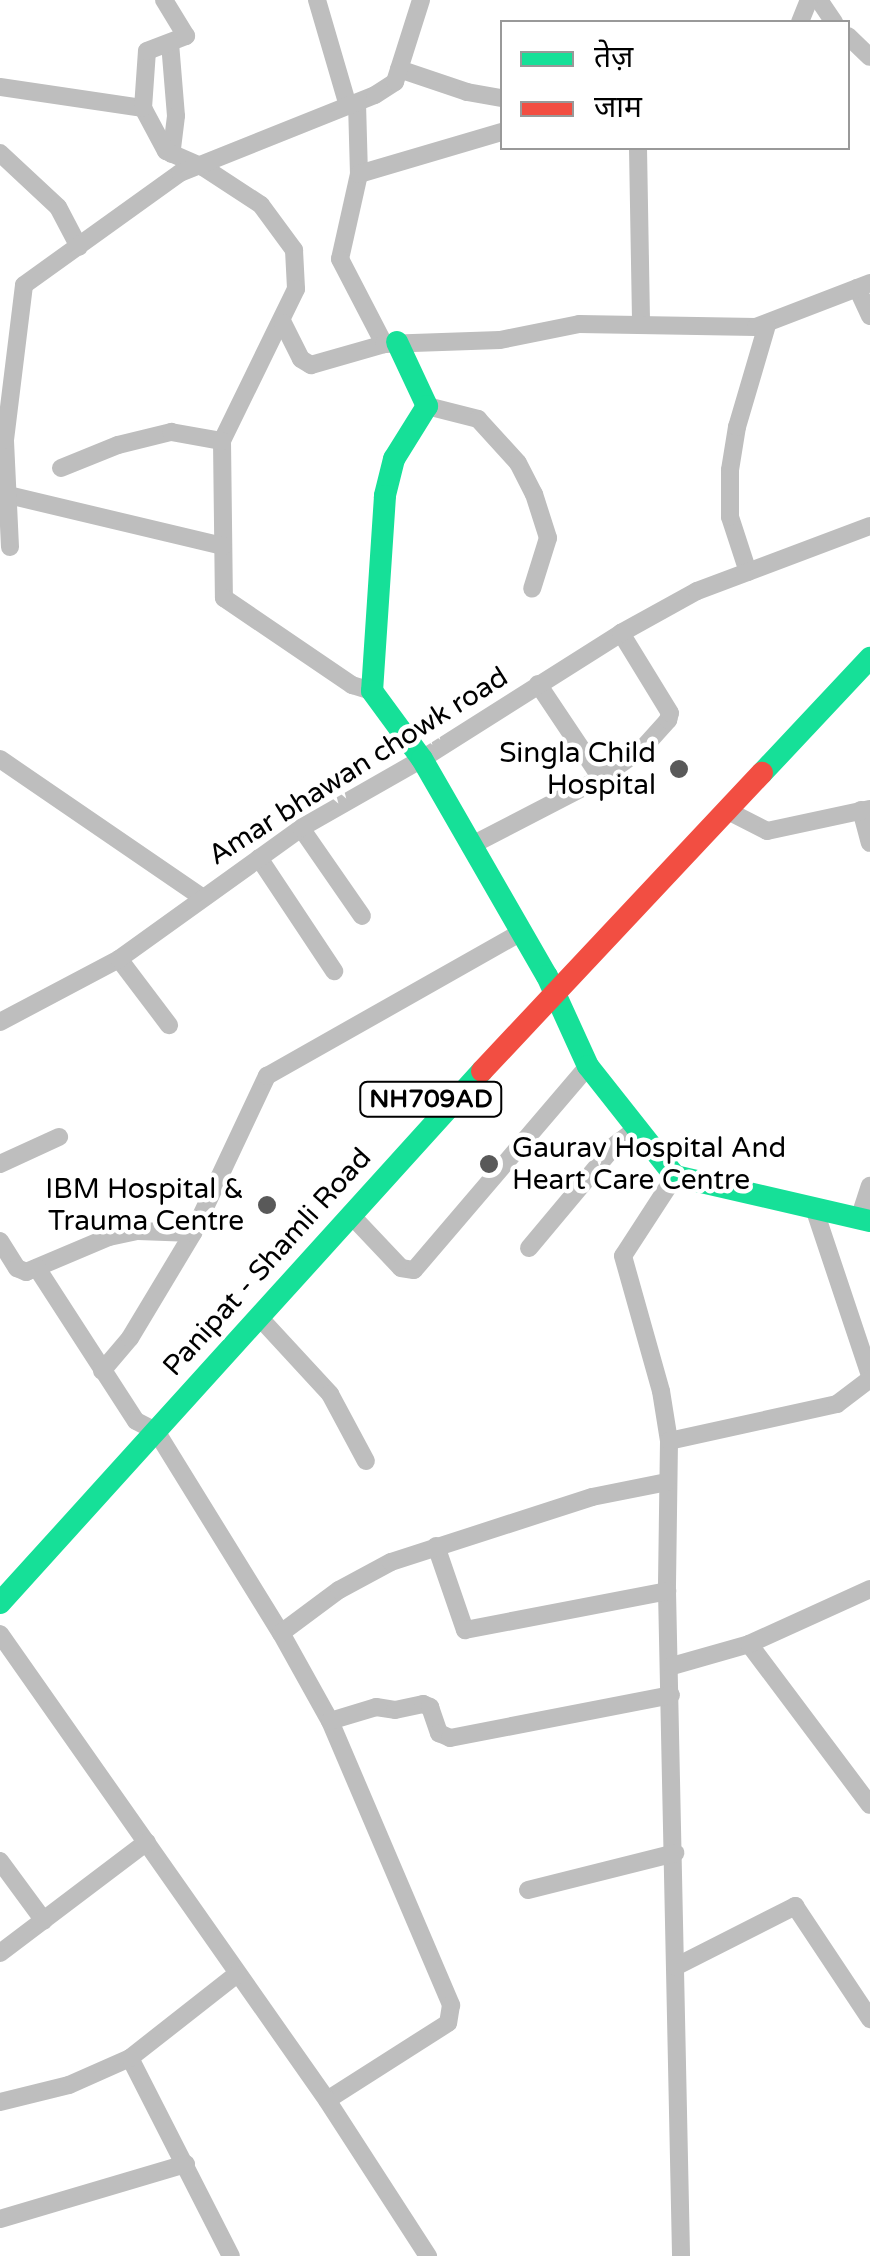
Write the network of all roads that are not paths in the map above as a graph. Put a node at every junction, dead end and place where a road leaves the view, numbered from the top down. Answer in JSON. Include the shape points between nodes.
{"nodes":[{"id":1,"x":164,"y":0,"type":"edge"},
{"id":2,"x":318,"y":0,"type":"edge"},
{"id":3,"x":420,"y":0,"type":"edge"},
{"id":4,"x":850,"y":38,"type":"edge"},
{"id":5,"x":170,"y":43,"type":"junction"},
{"id":6,"x":870,"y":57,"type":"edge"},
{"id":7,"x":398,"y":68,"type":"junction"},
{"id":8,"x":0,"y":87,"type":"edge"},
{"id":9,"x":500,"y":98,"type":"edge"},
{"id":10,"x":353,"y":105,"type":"junction"},
{"id":11,"x":142,"y":108,"type":"junction"},
{"id":12,"x":500,"y":133,"type":"edge"},
{"id":13,"x":638,"y":150,"type":"edge"},
{"id":14,"x":0,"y":152,"type":"edge"},
{"id":15,"x":171,"y":154,"type":"junction"},
{"id":16,"x":203,"y":167,"type":"junction"},
{"id":17,"x":359,"y":174,"type":"junction"},
{"id":18,"x":79,"y":248,"type":"junction"},
{"id":19,"x":864,"y":286,"type":"edge"},
{"id":20,"x":870,"y":316,"type":"edge"},
{"id":21,"x":282,"y":323,"type":"junction"},
{"id":22,"x":641,"y":324,"type":"junction"},
{"id":23,"x":767,"y":325,"type":"junction"},
{"id":24,"x":391,"y":343,"type":"junction"},
{"id":25,"x":426,"y":406,"type":"junction"},
{"id":26,"x":222,"y":441,"type":"junction"},
{"id":27,"x":61,"y":468,"type":"dead end"},
{"id":28,"x":4,"y":493,"type":"edge"},
{"id":29,"x":870,"y":526,"type":"edge"},
{"id":30,"x":223,"y":546,"type":"junction"},
{"id":31,"x":10,"y":547,"type":"dead end"},
{"id":32,"x":748,"y":572,"type":"junction"},
{"id":33,"x":532,"y":590,"type":"dead end"},
{"id":34,"x":870,"y":630,"type":"edge"},
{"id":35,"x":621,"y":633,"type":"junction"},
{"id":36,"x":870,"y":658,"type":"edge"},
{"id":37,"x":538,"y":684,"type":"junction"},
{"id":38,"x":372,"y":691,"type":"junction"},
{"id":39,"x":0,"y":759,"type":"edge"},
{"id":40,"x":422,"y":760,"type":"junction"},
{"id":41,"x":601,"y":778,"type":"junction"},
{"id":42,"x":865,"y":810,"type":"edge"},
{"id":43,"x":728,"y":811,"type":"junction"},
{"id":44,"x":301,"y":828,"type":"junction"},
{"id":45,"x":870,"y":843,"type":"edge"},
{"id":46,"x":470,"y":846,"type":"junction"},
{"id":47,"x":259,"y":858,"type":"junction"},
{"id":48,"x":203,"y":898,"type":"junction"},
{"id":49,"x":362,"y":916,"type":"dead end"},
{"id":50,"x":522,"y":932,"type":"junction"},
{"id":51,"x":119,"y":959,"type":"junction"},
{"id":52,"x":334,"y":970,"type":"dead end"},
{"id":53,"x":552,"y":985,"type":"junction"},
{"id":54,"x":0,"y":1022,"type":"edge"},
{"id":55,"x":169,"y":1025,"type":"dead end"},
{"id":56,"x":588,"y":1066,"type":"junction"},
{"id":57,"x":636,"y":1129,"type":"junction"},
{"id":58,"x":59,"y":1137,"type":"dead end"},
{"id":59,"x":0,"y":1164,"type":"edge"},
{"id":60,"x":675,"y":1176,"type":"junction"},
{"id":61,"x":870,"y":1186,"type":"edge"},
{"id":62,"x":815,"y":1211,"type":"junction"},
{"id":63,"x":350,"y":1214,"type":"junction"},
{"id":64,"x":864,"y":1220,"type":"edge"},
{"id":65,"x":194,"y":1233,"type":"junction"},
{"id":66,"x":0,"y":1241,"type":"edge"},
{"id":67,"x":529,"y":1248,"type":"dead end"},
{"id":68,"x":37,"y":1268,"type":"junction"},
{"id":69,"x":259,"y":1316,"type":"junction"},
{"id":70,"x":102,"y":1372,"type":"junction"},
{"id":71,"x":870,"y":1377,"type":"edge"},
{"id":72,"x":146,"y":1426,"type":"junction"},
{"id":73,"x":668,"y":1441,"type":"junction"},
{"id":74,"x":366,"y":1461,"type":"dead end"},
{"id":75,"x":666,"y":1482,"type":"junction"},
{"id":76,"x":436,"y":1546,"type":"junction"},
{"id":77,"x":0,"y":1574,"type":"edge"},
{"id":78,"x":870,"y":1590,"type":"edge"},
{"id":79,"x":667,"y":1591,"type":"junction"},
{"id":80,"x":0,"y":1603,"type":"edge"},
{"id":81,"x":281,"y":1633,"type":"junction"},
{"id":82,"x":0,"y":1634,"type":"edge"},
{"id":83,"x":749,"y":1644,"type":"junction"},
{"id":84,"x":672,"y":1666,"type":"junction"},
{"id":85,"x":671,"y":1695,"type":"junction"},
{"id":86,"x":330,"y":1721,"type":"junction"},
{"id":87,"x":870,"y":1805,"type":"edge"},
{"id":88,"x":146,"y":1842,"type":"junction"},
{"id":89,"x":675,"y":1853,"type":"junction"},
{"id":90,"x":0,"y":1861,"type":"edge"},
{"id":91,"x":528,"y":1890,"type":"dead end"},
{"id":92,"x":44,"y":1921,"type":"junction"},
{"id":93,"x":0,"y":1953,"type":"edge"},
{"id":94,"x":674,"y":1967,"type":"junction"},
{"id":95,"x":236,"y":1975,"type":"junction"},
{"id":96,"x":870,"y":2019,"type":"edge"},
{"id":97,"x":130,"y":2058,"type":"junction"},
{"id":98,"x":3,"y":2096,"type":"edge"},
{"id":99,"x":327,"y":2100,"type":"junction"},
{"id":100,"x":186,"y":2164,"type":"junction"},
{"id":101,"x":0,"y":2219,"type":"edge"},
{"id":102,"x":426,"y":2255,"type":"edge"},
{"id":103,"x":231,"y":2256,"type":"edge"},
{"id":104,"x":681,"y":2256,"type":"edge"}],
"edges":[{"from":1,"to":5,"type":"street","via":[[186,36]]},
{"from":2,"to":10,"type":"street"},
{"from":3,"to":7,"type":"street"},
{"from":4,"to":6,"type":"street"},
{"from":5,"to":11,"type":"street","via":[[147,51]]},
{"from":5,"to":15,"type":"street","via":[[176,116]]},
{"from":7,"to":9,"type":"street"},
{"from":7,"to":10,"type":"street","via":[[395,82]]},
{"from":8,"to":11,"type":"street"},
{"from":10,"to":16,"type":"street"},
{"from":10,"to":17,"type":"street"},
{"from":11,"to":15,"type":"street"},
{"from":12,"to":17,"type":"street"},
{"from":13,"to":22,"type":"street"},
{"from":14,"to":18,"type":"street","via":[[58,207]]},
{"from":15,"to":16,"type":"street"},
{"from":16,"to":18,"type":"street","via":[[180,173]]},
{"from":16,"to":21,"type":"street","via":[[261,205],[294,250],[296,289]]},
{"from":17,"to":24,"type":"street","via":[[340,258]]},
{"from":18,"to":28,"type":"street","via":[[24,285]]},
{"from":19,"to":20,"type":"street"},
{"from":19,"to":23,"type":"street"},
{"from":21,"to":24,"type":"street","via":[[311,365]]},
{"from":21,"to":26,"type":"street"},
{"from":22,"to":23,"type":"street","via":[[731,330]]},
{"from":22,"to":24,"type":"street","via":[[579,324],[500,340]]},
{"from":23,"to":32,"type":"street","via":[[730,470],[730,517]]},
{"from":24,"to":25,"type":"main road"},
{"from":25,"to":33,"type":"street","via":[[478,419],[518,462],[548,538]]},
{"from":25,"to":38,"type":"main road","via":[[394,460],[385,496]]},
{"from":26,"to":27,"type":"street","via":[[170,432]]},
{"from":26,"to":30,"type":"street"},
{"from":28,"to":30,"type":"street"},
{"from":28,"to":31,"type":"street"},
{"from":29,"to":32,"type":"street","name":"Amar bhawan chowk road"},
{"from":30,"to":38,"type":"street","via":[[224,598],[352,686]]},
{"from":32,"to":35,"type":"street","name":"Amar bhawan chowk road"},
{"from":34,"to":53,"type":"main road","name":"Panipat - Shamli Road","number":"NH709AD"},
{"from":35,"to":37,"type":"street","name":"Amar bhawan chowk road"},
{"from":35,"to":41,"type":"street","via":[[670,716],[643,748]]},
{"from":36,"to":43,"type":"main road","name":"Panipat - Shamli Road","number":"NH709AD"},
{"from":37,"to":40,"type":"street","name":"Amar bhawan chowk road"},
{"from":37,"to":41,"type":"street"},
{"from":38,"to":40,"type":"main road"},
{"from":39,"to":48,"type":"street"},
{"from":40,"to":44,"type":"street","name":"Amar bhawan chowk road"},
{"from":40,"to":46,"type":"main road"},
{"from":41,"to":46,"type":"street"},
{"from":42,"to":43,"type":"street","via":[[767,831]]},
{"from":42,"to":45,"type":"street"},
{"from":43,"to":53,"type":"main road","name":"Panipat - Shamli Road","number":"NH709AD"},
{"from":44,"to":47,"type":"street","name":"Amar bhawan chowk road"},
{"from":44,"to":49,"type":"street"},
{"from":46,"to":50,"type":"main road"},
{"from":47,"to":48,"type":"street","name":"Amar bhawan chowk road"},
{"from":47,"to":52,"type":"street"},
{"from":48,"to":51,"type":"street","name":"Amar bhawan chowk road"},
{"from":50,"to":53,"type":"main road"},
{"from":50,"to":65,"type":"street","via":[[267,1076]]},
{"from":51,"to":54,"type":"street","name":"Amar bhawan chowk road"},
{"from":51,"to":55,"type":"street"},
{"from":53,"to":56,"type":"main road"},
{"from":53,"to":63,"type":"main road","name":"Panipat - Shamli Road","number":"NH709AD"},
{"from":53,"to":72,"type":"main road","name":"Panipat - Shamli Road","number":"NH709AD"},
{"from":56,"to":57,"type":"main road"},
{"from":56,"to":63,"type":"street","via":[[414,1270],[402,1268]]},
{"from":57,"to":60,"type":"main road"},
{"from":57,"to":67,"type":"street"},
{"from":58,"to":59,"type":"street"},
{"from":60,"to":62,"type":"main road"},
{"from":60,"to":73,"type":"street","via":[[623,1256],[661,1391]]},
{"from":61,"to":64,"type":"street"},
{"from":62,"to":64,"type":"main road"},
{"from":62,"to":71,"type":"street"},
{"from":63,"to":69,"type":"main road","name":"Panipat - Shamli Road","number":"NH709AD"},
{"from":65,"to":68,"type":"street","via":[[108,1237]]},
{"from":65,"to":70,"type":"street"},
{"from":66,"to":68,"type":"street","via":[[17,1268]]},
{"from":68,"to":70,"type":"street"},
{"from":69,"to":72,"type":"main road","name":"Panipat - Shamli Road","number":"NH709AD"},
{"from":69,"to":74,"type":"street","via":[[330,1394]]},
{"from":70,"to":72,"type":"street"},
{"from":71,"to":73,"type":"street","via":[[837,1404]]},
{"from":72,"to":77,"type":"main road","name":"Panipat - Shamli Road","number":"NH709AD"},
{"from":72,"to":80,"type":"main road","name":"Panipat - Shamli Road","number":"NH709AD"},
{"from":72,"to":81,"type":"street"},
{"from":73,"to":75,"type":"street"},
{"from":75,"to":76,"type":"street"},
{"from":75,"to":79,"type":"street"},
{"from":76,"to":79,"type":"street","via":[[465,1630]]},
{"from":76,"to":81,"type":"street","via":[[366,1573]]},
{"from":78,"to":83,"type":"street"},
{"from":79,"to":84,"type":"street"},
{"from":81,"to":86,"type":"street"},
{"from":82,"to":88,"type":"street"},
{"from":83,"to":84,"type":"street"},
{"from":83,"to":87,"type":"street"},
{"from":84,"to":85,"type":"street"},
{"from":85,"to":86,"type":"street","via":[[450,1738],[441,1736],[430,1707],[422,1704],[376,1706]]},
{"from":85,"to":89,"type":"street"},
{"from":86,"to":99,"type":"street","via":[[452,2012],[448,2023]]},
{"from":88,"to":92,"type":"street"},
{"from":88,"to":95,"type":"street"},
{"from":89,"to":91,"type":"street"},
{"from":89,"to":94,"type":"street"},
{"from":90,"to":92,"type":"street"},
{"from":92,"to":93,"type":"street"},
{"from":94,"to":96,"type":"street","via":[[795,1906]]},
{"from":94,"to":104,"type":"street"},
{"from":95,"to":97,"type":"street"},
{"from":95,"to":99,"type":"street"},
{"from":97,"to":98,"type":"street","via":[[69,2085]]},
{"from":97,"to":100,"type":"street"},
{"from":99,"to":102,"type":"street"},
{"from":100,"to":101,"type":"street"},
{"from":100,"to":103,"type":"street"}]}
